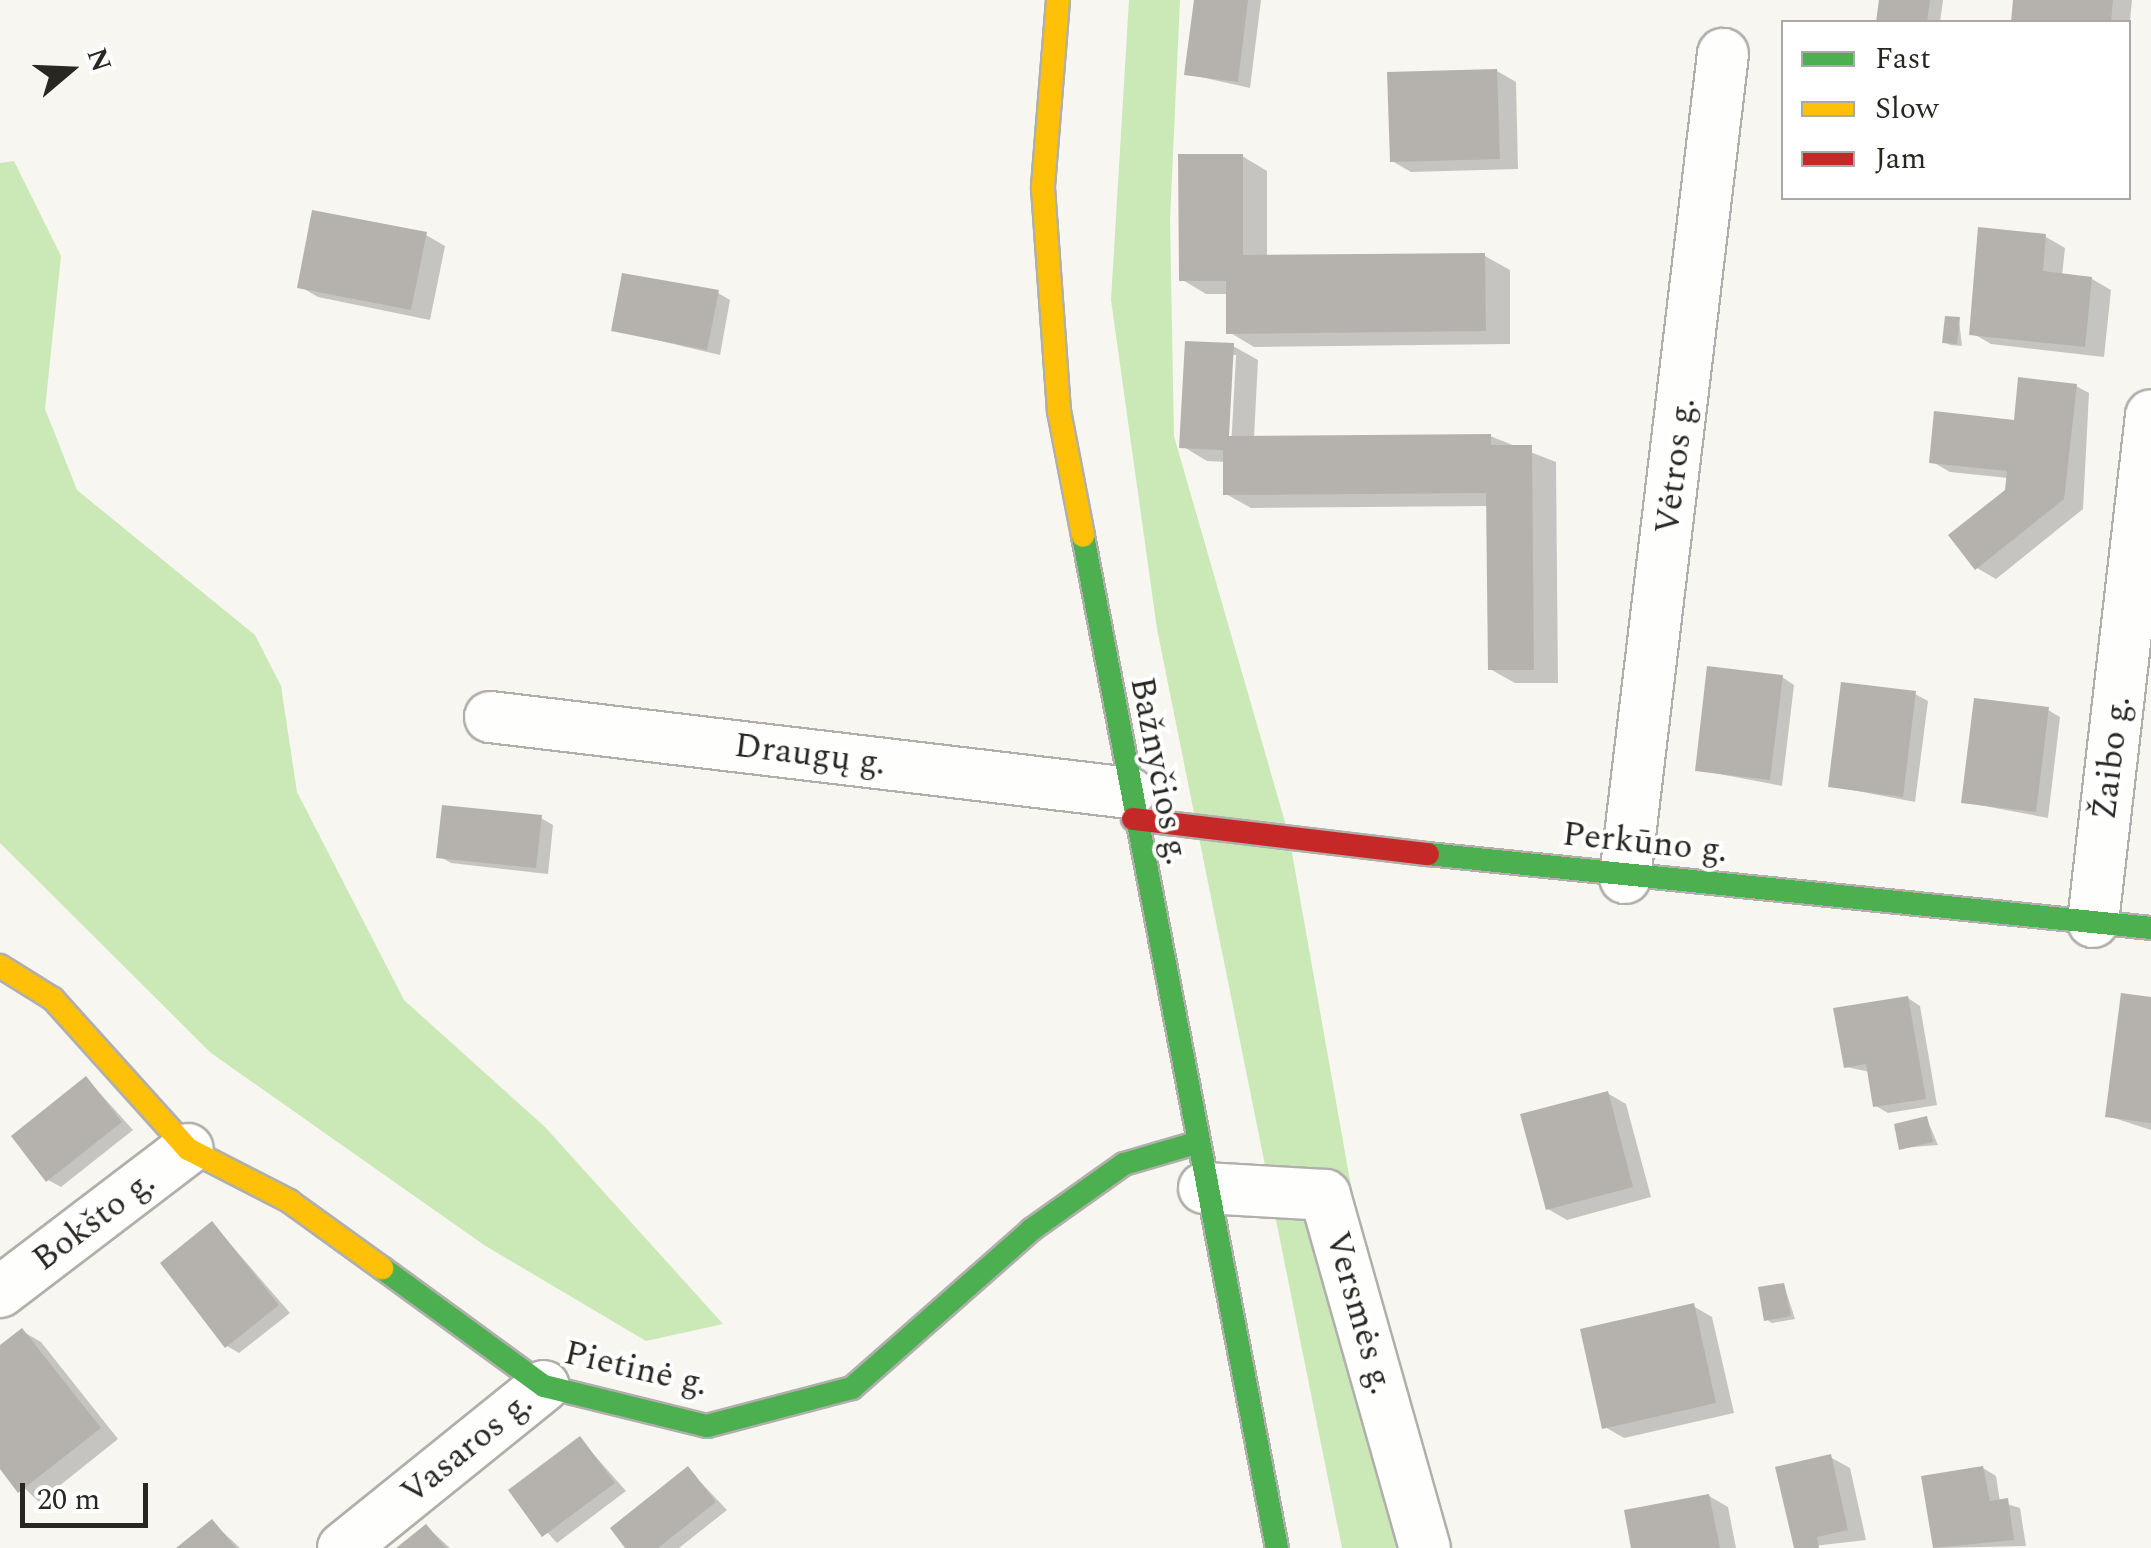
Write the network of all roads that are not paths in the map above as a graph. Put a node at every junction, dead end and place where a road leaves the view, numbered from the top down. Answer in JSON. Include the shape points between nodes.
{"nodes":[{"id":1,"x":1058,"y":0,"type":"edge"},
{"id":2,"x":1723,"y":54,"type":"dead end"},
{"id":3,"x":2151,"y":415,"type":"edge"},
{"id":4,"x":490,"y":717,"type":"dead end"},
{"id":5,"x":1131,"y":806,"type":"junction"},
{"id":6,"x":1625,"y":878,"type":"junction"},
{"id":7,"x":2093,"y":922,"type":"junction"},
{"id":8,"x":2151,"y":928,"type":"edge"},
{"id":9,"x":0,"y":966,"type":"edge"},
{"id":10,"x":188,"y":1149,"type":"junction"},
{"id":11,"x":1200,"y":1166,"type":"junction"},
{"id":12,"x":0,"y":1292,"type":"edge"},
{"id":13,"x":544,"y":1386,"type":"junction"},
{"id":14,"x":343,"y":1548,"type":"edge"},
{"id":15,"x":1277,"y":1548,"type":"edge"},
{"id":16,"x":1426,"y":1548,"type":"edge"}],
"edges":[{"from":1,"to":5,"type":"street","name":"Bažnyčios g.","via":[[1043,188],[1046,299],[1058,411]]},
{"from":2,"to":6,"type":"street","name":"Vėtros g."},
{"from":3,"to":7,"type":"street","name":"Žaibo g."},
{"from":4,"to":5,"type":"street","name":"Draugų g."},
{"from":5,"to":6,"type":"street","name":"Perkūno g."},
{"from":5,"to":11,"type":"street","name":"Bažnyčios g."},
{"from":6,"to":7,"type":"street","name":"Perkūno g."},
{"from":7,"to":8,"type":"street","name":"Perkūno g."},
{"from":9,"to":10,"type":"street","name":"Pietinė g.","via":[[53,998]]},
{"from":10,"to":12,"type":"street","name":"Bokšto g."},
{"from":10,"to":13,"type":"street","name":"Pietinė g.","via":[[289,1201]]},
{"from":11,"to":13,"type":"street","name":"Pietinė g.","via":[[1124,1164],[1031,1230],[852,1388],[707,1426]]},
{"from":11,"to":15,"type":"street","name":"Bažnyčios g."},
{"from":11,"to":16,"type":"street","name":"Versmės g.","via":[[1325,1195]]},
{"from":13,"to":14,"type":"street","name":"Vasaros g."}]}
